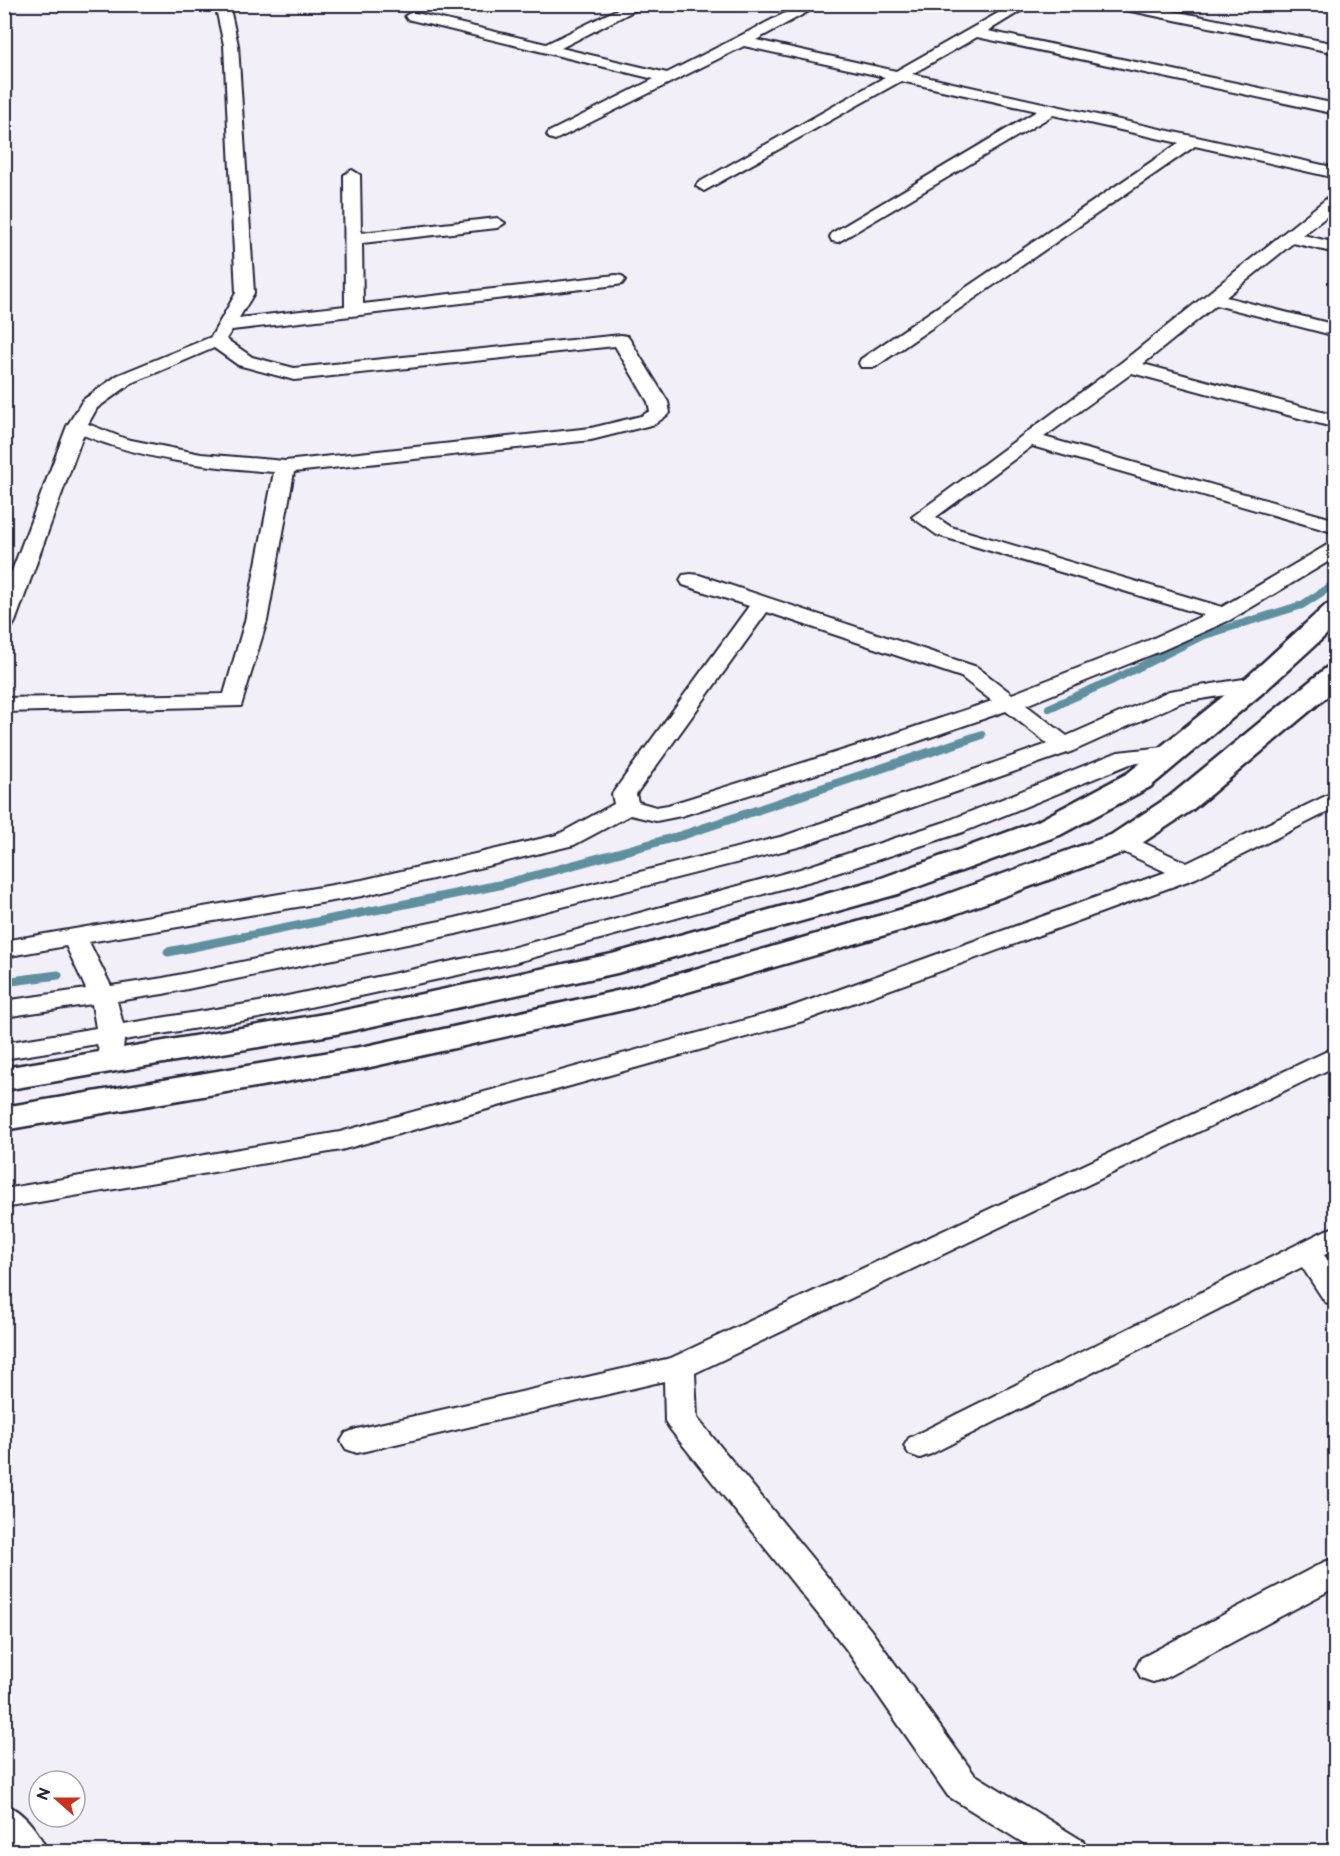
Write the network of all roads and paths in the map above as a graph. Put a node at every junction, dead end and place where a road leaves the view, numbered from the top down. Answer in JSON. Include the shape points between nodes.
{"nodes":[{"id":1,"x":222,"y":4,"type":"edge"},
{"id":2,"x":439,"y":4,"type":"edge"},
{"id":3,"x":640,"y":4,"type":"edge"},
{"id":4,"x":815,"y":4,"type":"edge"},
{"id":5,"x":1025,"y":4,"type":"edge"},
{"id":6,"x":1116,"y":4,"type":"edge"},
{"id":7,"x":976,"y":33,"type":"junction"},
{"id":8,"x":742,"y":41,"type":"junction"},
{"id":9,"x":547,"y":49,"type":"junction"},
{"id":10,"x":1335,"y":50,"type":"edge"},
{"id":11,"x":901,"y":76,"type":"junction"},
{"id":12,"x":669,"y":78,"type":"junction"},
{"id":13,"x":1335,"y":109,"type":"edge"},
{"id":14,"x":1050,"y":110,"type":"junction"},
{"id":15,"x":555,"y":135,"type":"dead end"},
{"id":16,"x":1192,"y":141,"type":"junction"},
{"id":17,"x":1335,"y":173,"type":"edge"},
{"id":18,"x":352,"y":175,"type":"dead end"},
{"id":19,"x":704,"y":186,"type":"dead end"},
{"id":20,"x":1335,"y":201,"type":"edge"},
{"id":21,"x":497,"y":223,"type":"dead end"},
{"id":22,"x":838,"y":237,"type":"dead end"},
{"id":23,"x":1289,"y":237,"type":"junction"},
{"id":24,"x":353,"y":239,"type":"junction"},
{"id":25,"x":1335,"y":248,"type":"edge"},
{"id":26,"x":616,"y":280,"type":"dead end"},
{"id":27,"x":1212,"y":299,"type":"junction"},
{"id":28,"x":354,"y":310,"type":"junction"},
{"id":29,"x":1335,"y":331,"type":"edge"},
{"id":30,"x":221,"y":333,"type":"junction"},
{"id":31,"x":868,"y":363,"type":"dead end"},
{"id":32,"x":1129,"y":366,"type":"junction"},
{"id":33,"x":1335,"y":422,"type":"edge"},
{"id":34,"x":77,"y":426,"type":"junction"},
{"id":35,"x":1028,"y":438,"type":"junction"},
{"id":36,"x":285,"y":467,"type":"junction"},
{"id":37,"x":1335,"y":527,"type":"edge"},
{"id":38,"x":1335,"y":548,"type":"edge"},
{"id":39,"x":691,"y":580,"type":"dead end"},
{"id":40,"x":762,"y":603,"type":"junction"},
{"id":41,"x":1335,"y":612,"type":"edge"},
{"id":42,"x":1224,"y":614,"type":"junction"},
{"id":43,"x":4,"y":622,"type":"edge"},
{"id":44,"x":1335,"y":674,"type":"edge"},
{"id":45,"x":1256,"y":684,"type":"junction"},
{"id":46,"x":1009,"y":704,"type":"junction"},
{"id":47,"x":4,"y":705,"type":"edge"},
{"id":48,"x":1065,"y":746,"type":"junction"},
{"id":49,"x":1173,"y":753,"type":"junction"},
{"id":50,"x":916,"y":798,"type":"junction"},
{"id":51,"x":1335,"y":798,"type":"edge"},
{"id":52,"x":627,"y":807,"type":"junction"},
{"id":53,"x":954,"y":827,"type":"junction"},
{"id":54,"x":1122,"y":842,"type":"junction"},
{"id":55,"x":682,"y":869,"type":"junction"},
{"id":56,"x":1187,"y":873,"type":"junction"},
{"id":57,"x":706,"y":903,"type":"junction"},
{"id":58,"x":412,"y":935,"type":"junction"},
{"id":59,"x":75,"y":939,"type":"junction"},
{"id":60,"x":4,"y":949,"type":"edge"},
{"id":61,"x":423,"y":975,"type":"junction"},
{"id":62,"x":104,"y":995,"type":"junction"},
{"id":63,"x":4,"y":1009,"type":"edge"},
{"id":64,"x":110,"y":1047,"type":"junction"},
{"id":65,"x":4,"y":1052,"type":"edge"},
{"id":66,"x":1335,"y":1055,"type":"edge"},
{"id":67,"x":4,"y":1078,"type":"edge"},
{"id":68,"x":4,"y":1119,"type":"edge"},
{"id":69,"x":4,"y":1199,"type":"edge"},
{"id":70,"x":1335,"y":1237,"type":"edge"},
{"id":71,"x":1307,"y":1252,"type":"junction"},
{"id":72,"x":1335,"y":1296,"type":"edge"},
{"id":73,"x":679,"y":1367,"type":"junction"},
{"id":74,"x":357,"y":1441,"type":"dead end"},
{"id":75,"x":920,"y":1446,"type":"dead end"},
{"id":76,"x":1335,"y":1571,"type":"edge"},
{"id":77,"x":1154,"y":1668,"type":"dead end"},
{"id":78,"x":4,"y":1819,"type":"edge"},
{"id":79,"x":30,"y":1851,"type":"edge"},
{"id":80,"x":1070,"y":1851,"type":"edge"}],
"edges":[{"from":1,"to":30,"type":"street","via":[[231,45],[245,293]]},
{"from":2,"to":9,"type":"street","via":[[412,16]]},
{"from":3,"to":9,"type":"street"},
{"from":4,"to":8,"type":"street"},
{"from":5,"to":7,"type":"street"},
{"from":6,"to":10,"type":"street"},
{"from":7,"to":11,"type":"street"},
{"from":7,"to":13,"type":"street"},
{"from":8,"to":11,"type":"street"},
{"from":8,"to":12,"type":"street"},
{"from":9,"to":12,"type":"street"},
{"from":11,"to":14,"type":"street"},
{"from":11,"to":19,"type":"street"},
{"from":12,"to":15,"type":"street"},
{"from":14,"to":16,"type":"street"},
{"from":14,"to":22,"type":"street"},
{"from":16,"to":17,"type":"street"},
{"from":16,"to":31,"type":"street"},
{"from":18,"to":24,"type":"street"},
{"from":20,"to":23,"type":"street"},
{"from":21,"to":24,"type":"street"},
{"from":23,"to":25,"type":"street"},
{"from":23,"to":27,"type":"street"},
{"from":24,"to":28,"type":"street"},
{"from":26,"to":28,"type":"street"},
{"from":27,"to":29,"type":"street"},
{"from":27,"to":32,"type":"street"},
{"from":28,"to":30,"type":"street"},
{"from":30,"to":34,"type":"street","via":[[125,379],[90,404]]},
{"from":30,"to":36,"type":"street","via":[[245,361],[294,374],[621,340],[658,402],[660,413],[648,420],[591,434]]},
{"from":32,"to":33,"type":"street"},
{"from":32,"to":35,"type":"street"},
{"from":34,"to":36,"type":"street","via":[[122,444],[201,460]]},
{"from":34,"to":43,"type":"street"},
{"from":35,"to":37,"type":"street"},
{"from":35,"to":42,"type":"street","via":[[922,517],[944,531]]},
{"from":36,"to":47,"type":"street","via":[[256,621],[233,700]]},
{"from":38,"to":42,"type":"street"},
{"from":39,"to":40,"type":"street"},
{"from":40,"to":46,"type":"street","via":[[969,672]]},
{"from":40,"to":52,"type":"street","via":[[624,794]]},
{"from":41,"to":45,"type":"main road"},
{"from":42,"to":46,"type":"street"},
{"from":44,"to":54,"type":"main road","via":[[1180,802]]},
{"from":45,"to":48,"type":"street","via":[[1177,696]]},
{"from":45,"to":49,"type":"main road"},
{"from":46,"to":48,"type":"street"},
{"from":46,"to":52,"type":"street","via":[[672,811],[656,814]]},
{"from":48,"to":50,"type":"street"},
{"from":49,"to":53,"type":"street","via":[[1126,758]]},
{"from":49,"to":64,"type":"main road","via":[[1139,780],[1049,828],[887,887],[617,963],[336,1023]]},
{"from":50,"to":53,"type":"street"},
{"from":50,"to":55,"type":"street","via":[[793,841]]},
{"from":51,"to":56,"type":"street"},
{"from":52,"to":59,"type":"street","via":[[565,840],[362,888]]},
{"from":53,"to":57,"type":"street"},
{"from":54,"to":56,"type":"street"},
{"from":54,"to":68,"type":"main road","via":[[932,911],[632,998],[366,1057]]},
{"from":55,"to":57,"type":"street"},
{"from":55,"to":58,"type":"street"},
{"from":56,"to":69,"type":"street","via":[[794,1015],[341,1141]]},
{"from":57,"to":61,"type":"street","via":[[504,958]]},
{"from":58,"to":61,"type":"street"},
{"from":58,"to":62,"type":"street"},
{"from":59,"to":60,"type":"street"},
{"from":59,"to":62,"type":"street"},
{"from":61,"to":64,"type":"street"},
{"from":62,"to":63,"type":"street"},
{"from":62,"to":64,"type":"street"},
{"from":64,"to":65,"type":"street"},
{"from":64,"to":67,"type":"main road"},
{"from":66,"to":73,"type":"street"},
{"from":70,"to":71,"type":"street"},
{"from":71,"to":72,"type":"street"},
{"from":71,"to":75,"type":"street"},
{"from":73,"to":74,"type":"street"},
{"from":73,"to":80,"type":"street","via":[[681,1421],[858,1639],[960,1785]]},
{"from":76,"to":77,"type":"street"},
{"from":78,"to":79,"type":"street"}]}
